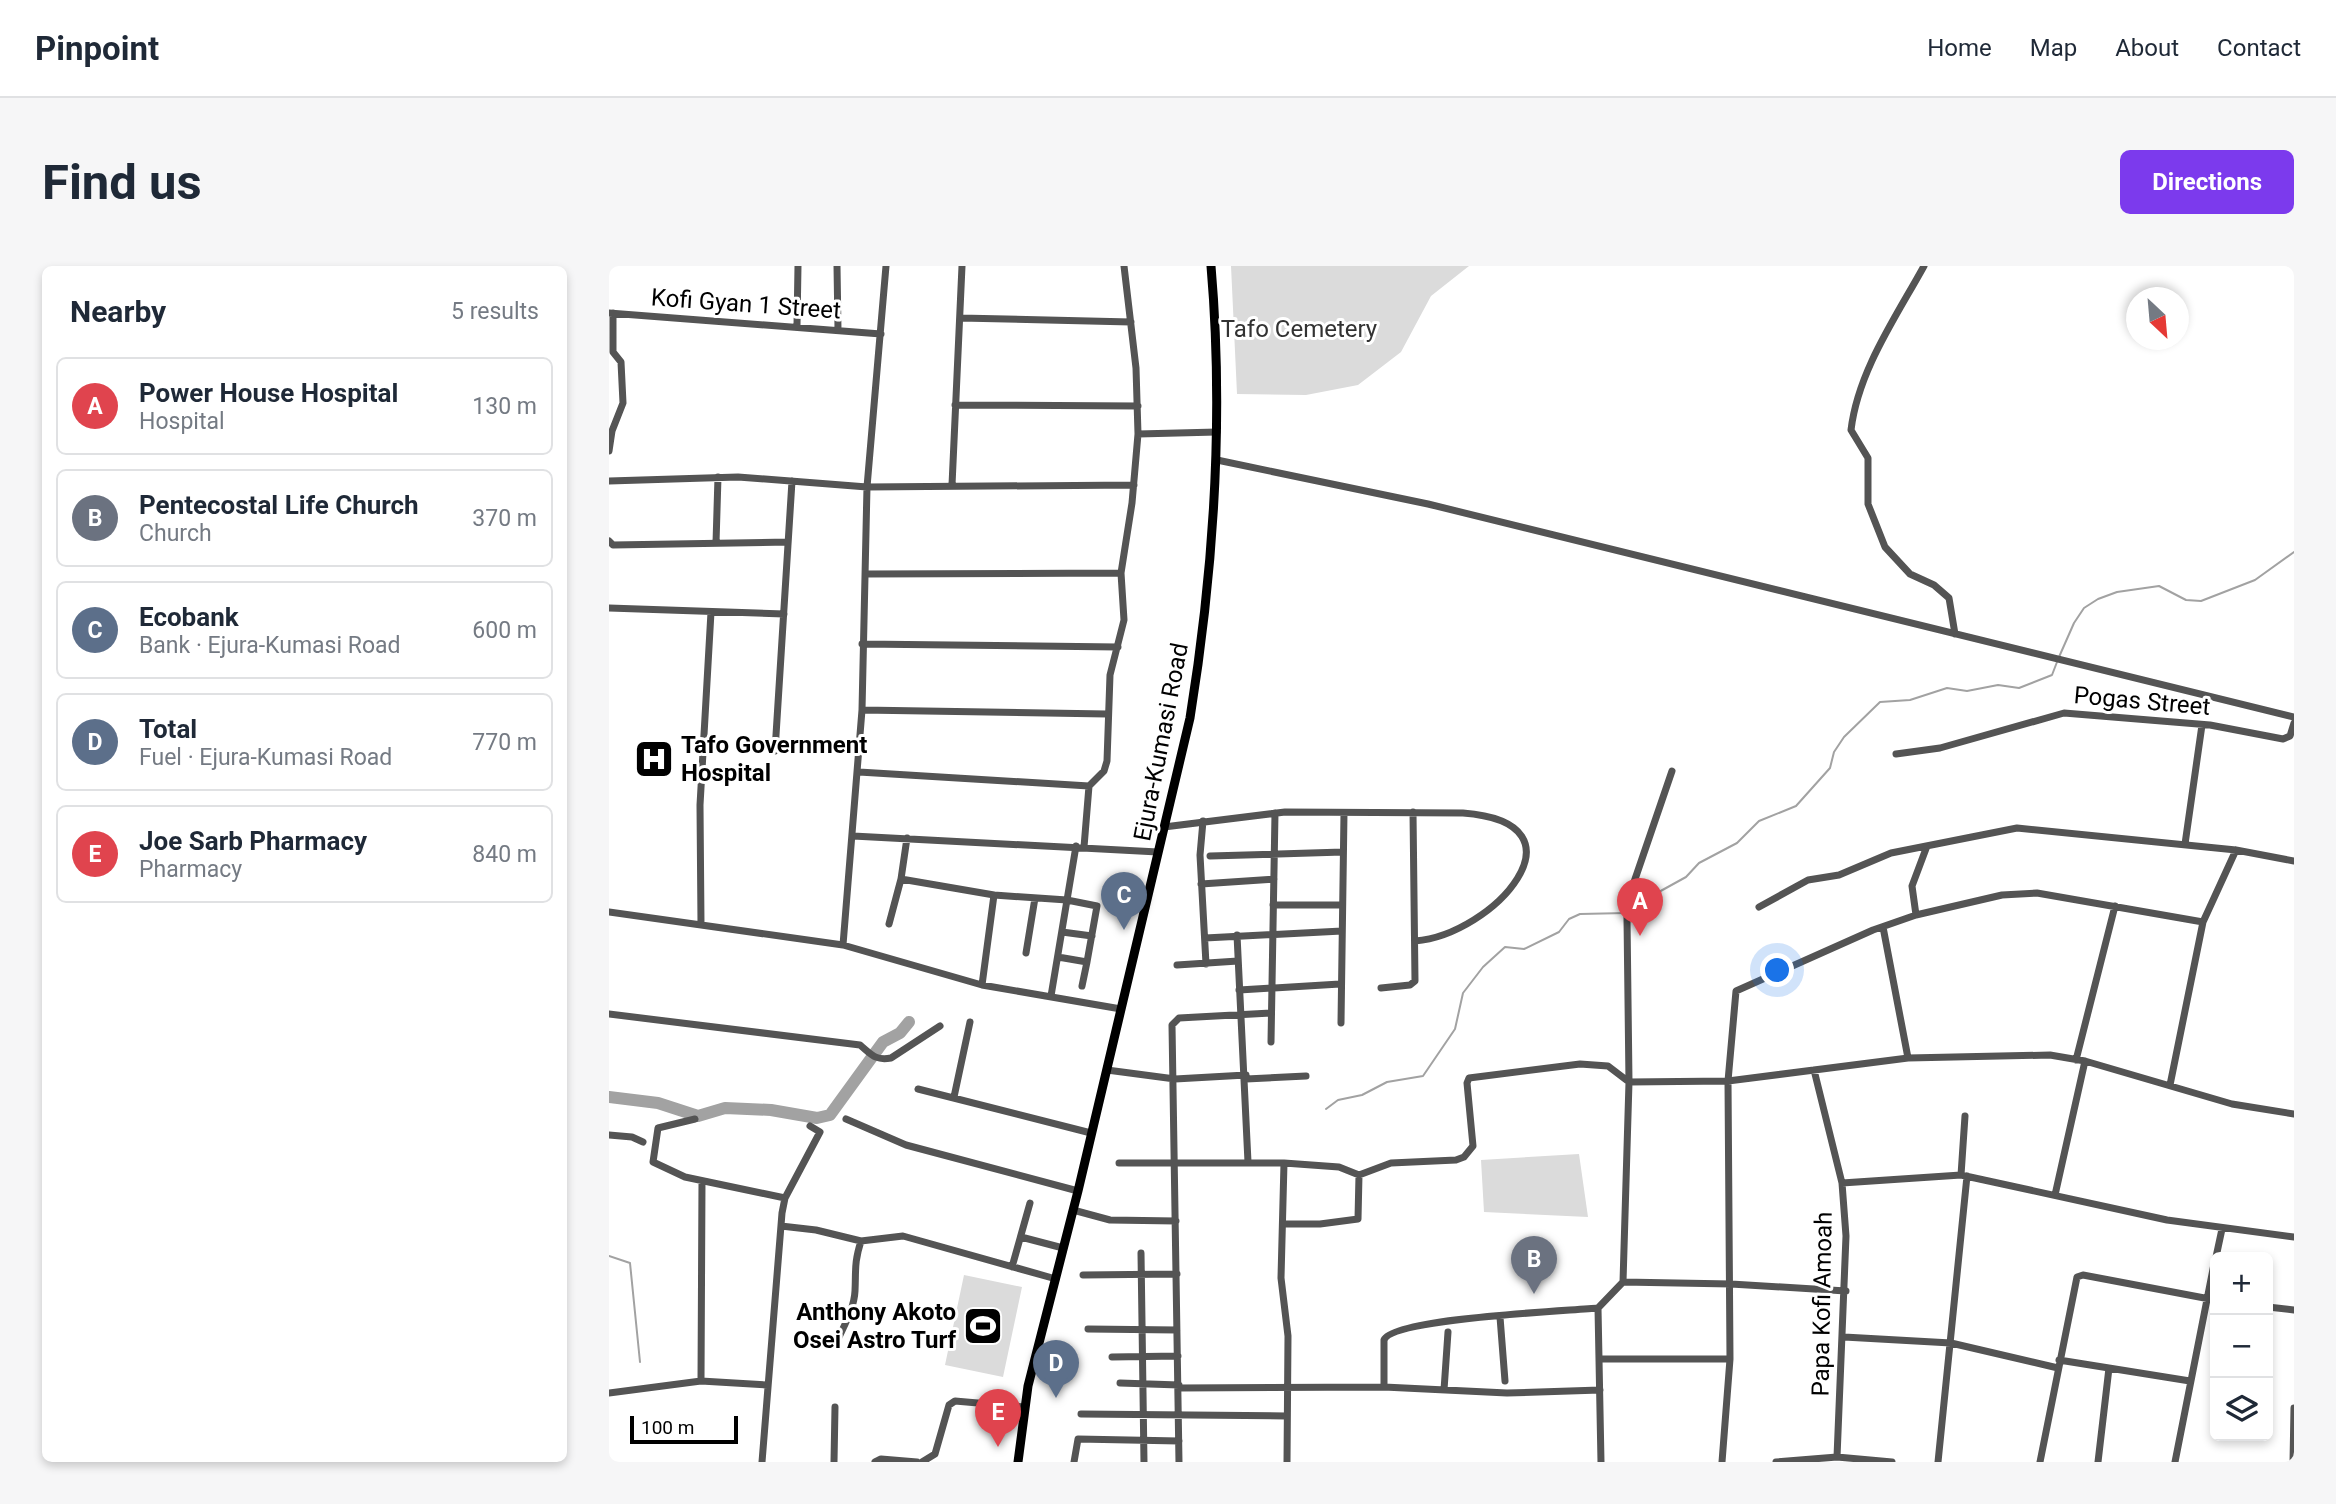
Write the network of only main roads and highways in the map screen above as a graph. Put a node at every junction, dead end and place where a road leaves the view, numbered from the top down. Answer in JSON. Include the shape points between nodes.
{"nodes":[{"id":1,"x":1210,"y":266,"type":"edge"},
{"id":2,"x":1019,"y":1462,"type":"edge"}],
"edges":[{"from":1,"to":2,"type":"main road","name":"Ejura-Kumasi Road","via":[[1217,460],[1197,674],[1024,1408]]}]}
